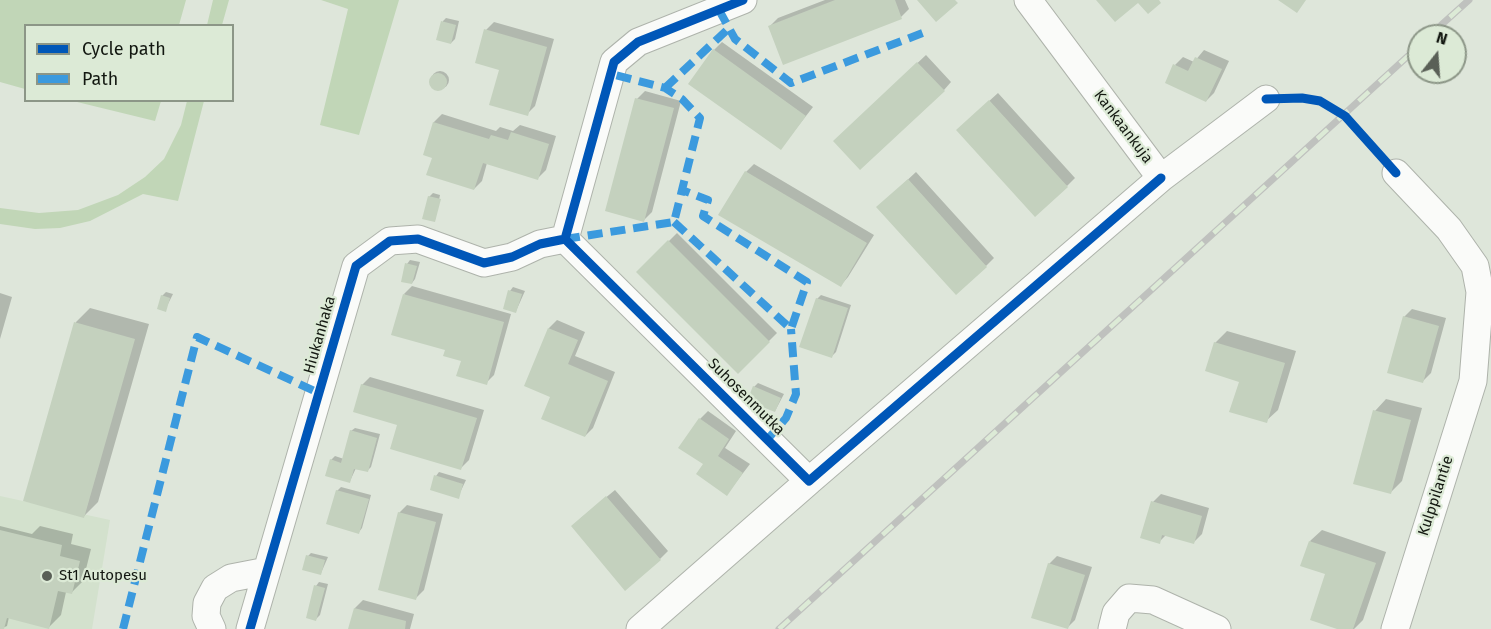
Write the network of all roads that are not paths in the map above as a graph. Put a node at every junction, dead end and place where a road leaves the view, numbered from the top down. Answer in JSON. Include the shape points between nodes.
{"nodes":[{"id":1,"x":743,"y":0,"type":"edge"},
{"id":2,"x":1028,"y":0,"type":"edge"},
{"id":3,"x":1266,"y":99,"type":"dead end"},
{"id":4,"x":1396,"y":173,"type":"dead end"},
{"id":5,"x":1161,"y":178,"type":"junction"},
{"id":6,"x":565,"y":239,"type":"junction"},
{"id":7,"x":1482,"y":383,"type":"edge"},
{"id":8,"x":809,"y":481,"type":"junction"},
{"id":9,"x":267,"y":571,"type":"junction"},
{"id":10,"x":212,"y":629,"type":"edge"},
{"id":11,"x":250,"y":629,"type":"edge"},
{"id":12,"x":640,"y":629,"type":"edge"},
{"id":13,"x":1112,"y":629,"type":"edge"},
{"id":14,"x":1217,"y":629,"type":"edge"},
{"id":15,"x":1395,"y":629,"type":"edge"}],
"edges":[{"from":1,"to":6,"type":"street","via":[[638,42],[614,62]]},
{"from":2,"to":5,"type":"street","name":"Kankaankuja"},
{"from":3,"to":5,"type":"street","name":"Kankaankuja"},
{"from":4,"to":7,"type":"street","name":"Kulppilantie","via":[[1449,229],[1475,266],[1480,292]]},
{"from":5,"to":8,"type":"street"},
{"from":6,"to":8,"type":"street","name":"Suhosenmutka"},
{"from":6,"to":9,"type":"street","name":"Hiukanhaka","via":[[484,263],[418,239],[390,241],[356,266]]},
{"from":7,"to":15,"type":"street","name":"Kulppilantie"},
{"from":8,"to":12,"type":"street"},
{"from":9,"to":10,"type":"street","via":[[231,578],[215,588],[207,603],[206,616]]},
{"from":9,"to":11,"type":"street","name":"Hiukanhaka"},
{"from":13,"to":14,"type":"street","via":[[1116,613],[1129,598],[1153,600]]}]}
